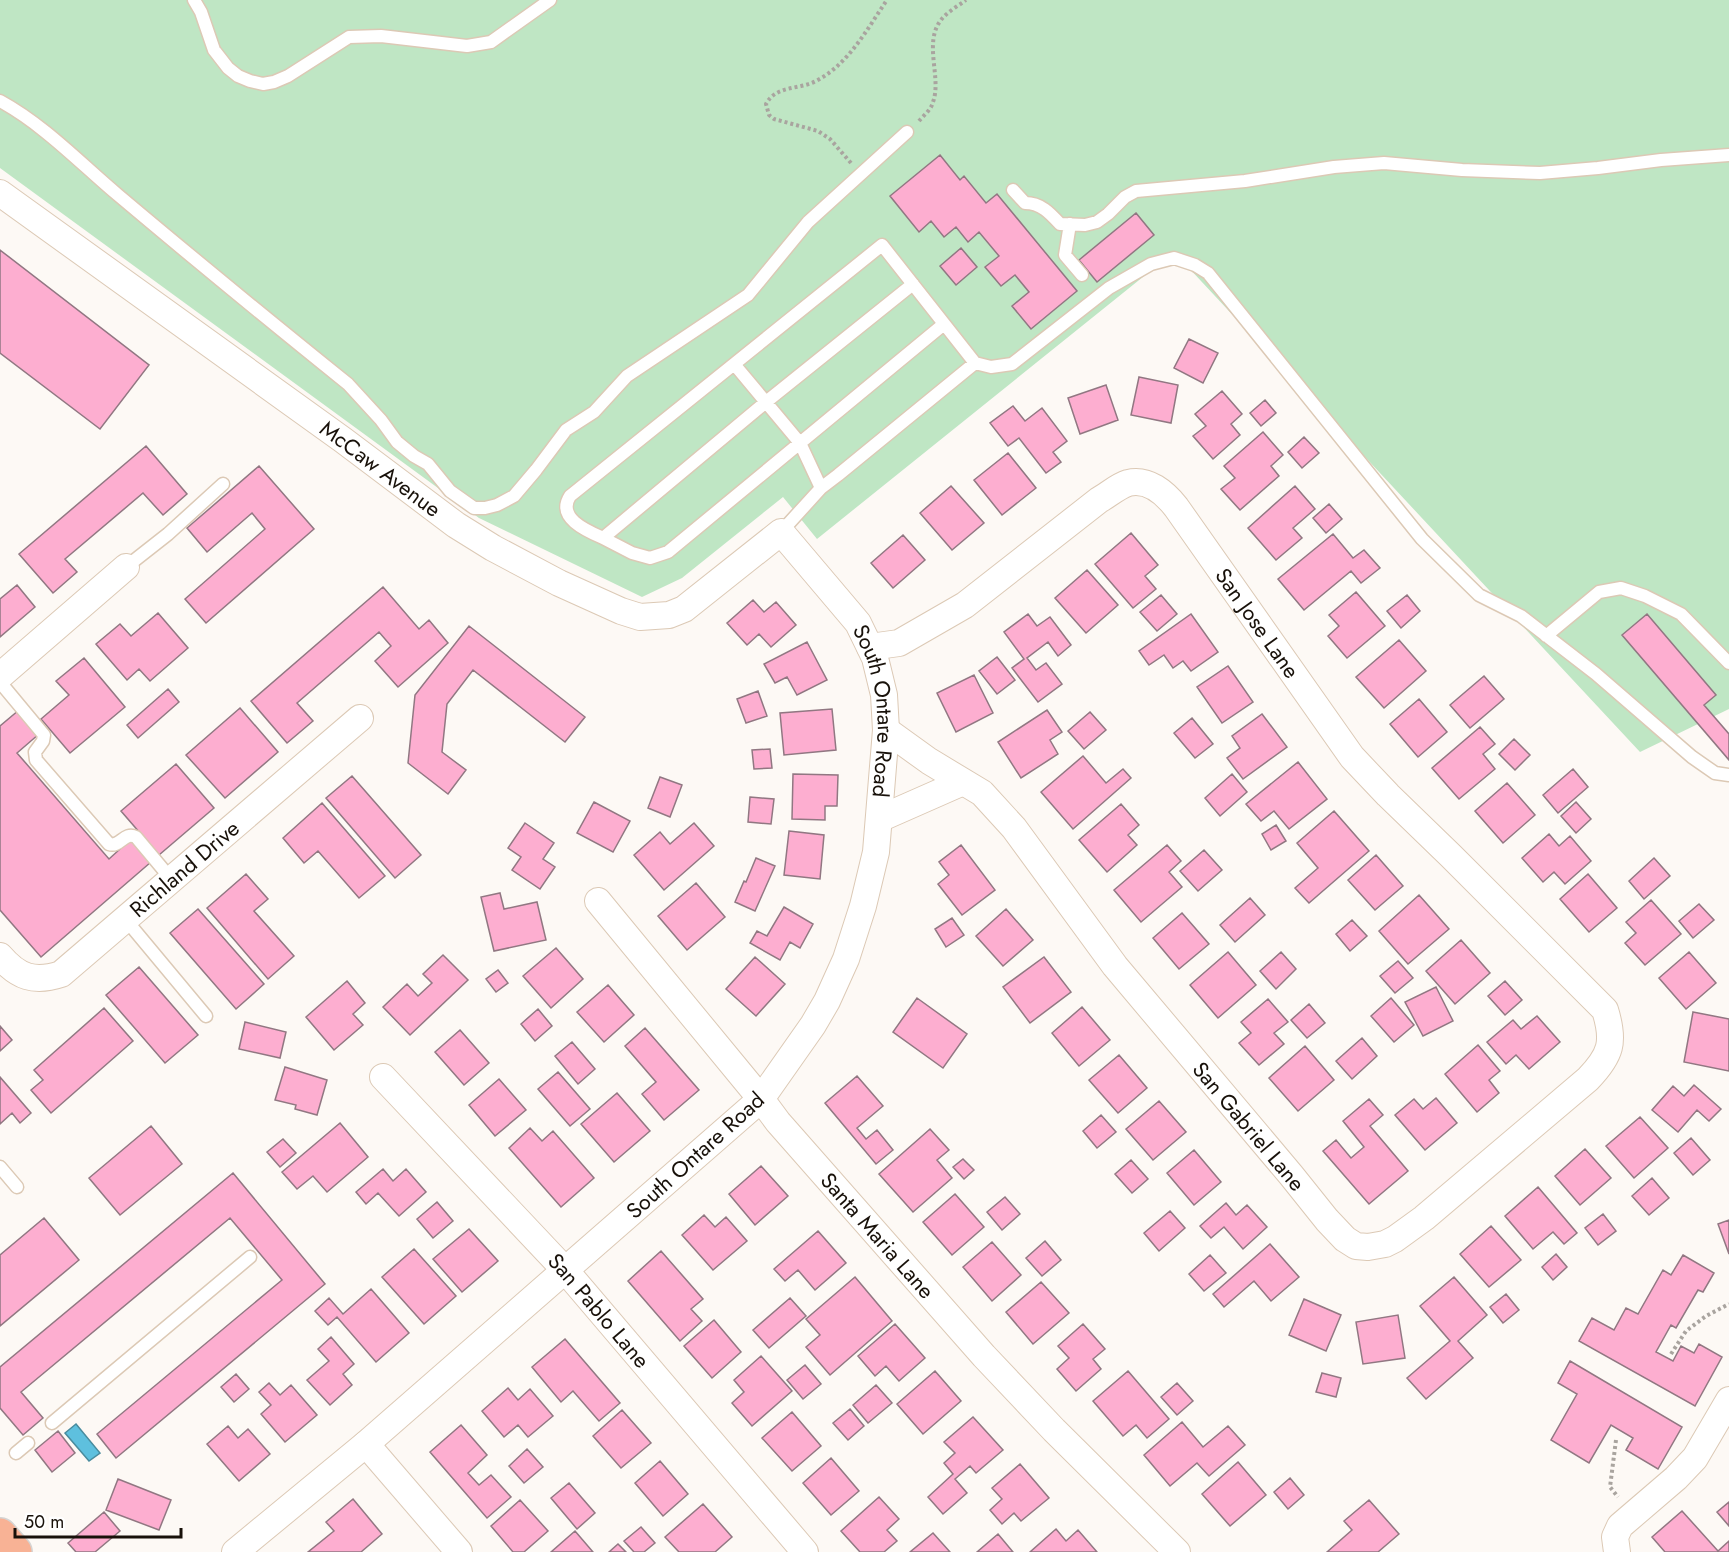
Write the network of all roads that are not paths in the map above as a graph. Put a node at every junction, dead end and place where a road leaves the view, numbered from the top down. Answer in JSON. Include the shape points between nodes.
{"nodes":[{"id":1,"x":194,"y":0,"type":"edge"},
{"id":2,"x":550,"y":0,"type":"edge"},
{"id":3,"x":0,"y":101,"type":"edge"},
{"id":4,"x":907,"y":132,"type":"road end"},
{"id":5,"x":1729,"y":155,"type":"edge"},
{"id":6,"x":1013,"y":190,"type":"dead end"},
{"id":7,"x":0,"y":193,"type":"edge"},
{"id":8,"x":1070,"y":224,"type":"junction"},
{"id":9,"x":1082,"y":275,"type":"dead end"},
{"id":10,"x":913,"y":285,"type":"junction"},
{"id":11,"x":944,"y":324,"type":"junction"},
{"id":12,"x":975,"y":363,"type":"junction"},
{"id":13,"x":734,"y":364,"type":"junction"},
{"id":14,"x":766,"y":402,"type":"junction"},
{"id":15,"x":800,"y":443,"type":"junction"},
{"id":16,"x":223,"y":484,"type":"dead end"},
{"id":17,"x":821,"y":488,"type":"junction"},
{"id":18,"x":781,"y":532,"type":"junction"},
{"id":19,"x":603,"y":538,"type":"junction"},
{"id":20,"x":126,"y":567,"type":"joint"},
{"id":21,"x":1546,"y":636,"type":"junction"},
{"id":22,"x":870,"y":647,"type":"junction"},
{"id":23,"x":1729,"y":663,"type":"edge"},
{"id":24,"x":0,"y":676,"type":"edge"},
{"id":25,"x":0,"y":682,"type":"edge"},
{"id":26,"x":360,"y":718,"type":"dead end"},
{"id":27,"x":886,"y":730,"type":"junction"},
{"id":28,"x":1729,"y":776,"type":"edge"},
{"id":29,"x":963,"y":782,"type":"junction"},
{"id":30,"x":879,"y":819,"type":"junction"},
{"id":31,"x":172,"y":880,"type":"junction"},
{"id":32,"x":598,"y":901,"type":"dead end"},
{"id":33,"x":126,"y":920,"type":"junction"},
{"id":34,"x":0,"y":956,"type":"edge"},
{"id":35,"x":1597,"y":1001,"type":"joint"},
{"id":36,"x":206,"y":1016,"type":"dead end"},
{"id":37,"x":383,"y":1077,"type":"dead end"},
{"id":38,"x":761,"y":1099,"type":"junction"},
{"id":39,"x":0,"y":1167,"type":"edge"},
{"id":40,"x":17,"y":1187,"type":"dead end"},
{"id":41,"x":250,"y":1257,"type":"dead end"},
{"id":42,"x":565,"y":1270,"type":"junction"},
{"id":43,"x":1729,"y":1400,"type":"edge"},
{"id":44,"x":51,"y":1423,"type":"dead end"},
{"id":45,"x":28,"y":1443,"type":"dead end"},
{"id":46,"x":366,"y":1444,"type":"junction"},
{"id":47,"x":16,"y":1453,"type":"dead end"},
{"id":48,"x":0,"y":1535,"type":"edge"},
{"id":49,"x":247,"y":1545,"type":"edge"},
{"id":50,"x":15,"y":1552,"type":"edge"},
{"id":51,"x":459,"y":1552,"type":"edge"},
{"id":52,"x":805,"y":1552,"type":"edge"},
{"id":53,"x":1177,"y":1552,"type":"edge"},
{"id":54,"x":1617,"y":1552,"type":"edge"}],
"edges":[{"from":1,"to":2,"type":"lane","via":[[214,50],[228,68],[244,79],[263,84],[288,76],[350,37],[381,36],[467,46],[491,42]]},
{"from":3,"to":4,"type":"lane","via":[[50,136],[348,384],[397,442],[428,464],[450,491],[474,508],[497,505],[514,496],[566,430],[594,412],[627,376],[748,295],[808,222]]},
{"from":5,"to":8,"type":"lane","via":[[1540,173],[1384,163],[1334,167],[1245,181],[1137,191],[1097,222]]},
{"from":6,"to":8,"type":"lane","via":[[1025,203],[1035,203],[1060,224]]},
{"from":7,"to":18,"type":"street","name":"McCaw Avenue","via":[[456,525],[559,583],[621,611],[640,617],[669,615],[684,609]]},
{"from":8,"to":9,"type":"lane","via":[[1065,255]]},
{"from":10,"to":11,"type":"lane"},
{"from":10,"to":13,"type":"lane","via":[[882,244]]},
{"from":10,"to":14,"type":"lane"},
{"from":11,"to":12,"type":"lane"},
{"from":11,"to":15,"type":"lane"},
{"from":12,"to":17,"type":"lane"},
{"from":12,"to":21,"type":"lane","via":[[991,367],[1012,364],[1109,288],[1151,264],[1174,258],[1195,265],[1208,273],[1422,539],[1479,595],[1521,616]]},
{"from":13,"to":14,"type":"lane"},
{"from":13,"to":19,"type":"lane","via":[[570,496],[565,504],[570,517],[579,527]]},
{"from":14,"to":15,"type":"lane"},
{"from":14,"to":19,"type":"lane"},
{"from":15,"to":17,"type":"lane"},
{"from":15,"to":19,"type":"lane","via":[[658,557],[632,553]]},
{"from":16,"to":20,"type":"lane"},
{"from":17,"to":18,"type":"lane"},
{"from":18,"to":22,"type":"street","name":"South Ontare Road","via":[[858,623]]},
{"from":20,"to":24,"type":"street"},
{"from":21,"to":23,"type":"lane","via":[[1599,592],[1621,588],[1681,614]]},
{"from":21,"to":28,"type":"lane","via":[[1692,758],[1715,773]]},
{"from":22,"to":27,"type":"street","name":"South Ontare Road","via":[[884,695]]},
{"from":22,"to":35,"type":"street","name":"San Jose Lane","via":[[899,643],[965,605],[1116,489],[1128,483],[1154,487],[1176,507],[1352,757]]},
{"from":25,"to":31,"type":"lane","via":[[44,735],[35,752],[36,760],[109,844],[117,844],[127,836],[136,837]]},
{"from":26,"to":31,"type":"street","name":"Richland Drive"},
{"from":27,"to":29,"type":"street","name":"San Gabriel Lane"},
{"from":27,"to":30,"type":"street","name":"South Ontare Road"},
{"from":29,"to":30,"type":"street"},
{"from":29,"to":35,"type":"street","name":"San Gabriel Lane","via":[[982,793],[1014,828],[1115,966],[1327,1220],[1356,1246],[1385,1244],[1424,1218],[1588,1079],[1609,1051],[1608,1022]]},
{"from":30,"to":38,"type":"street","name":"South Ontare Road","via":[[876,852],[846,959],[813,1025]]},
{"from":31,"to":33,"type":"street","name":"Richland Drive"},
{"from":32,"to":38,"type":"street","name":"Santa Maria Lane"},
{"from":33,"to":34,"type":"street","name":"Richland Drive","via":[[71,968],[50,978],[26,976]]},
{"from":33,"to":36,"type":"lane"},
{"from":37,"to":42,"type":"street","name":"San Pablo Lane"},
{"from":38,"to":42,"type":"street","name":"South Ontare Road"},
{"from":38,"to":53,"type":"street","name":"Santa Maria Lane","via":[[984,1356]]},
{"from":39,"to":40,"type":"lane"},
{"from":41,"to":44,"type":"lane"},
{"from":42,"to":46,"type":"street","name":"South Ontare Road"},
{"from":42,"to":52,"type":"street","name":"San Pablo Lane"},
{"from":43,"to":54,"type":"street","via":[[1695,1458],[1620,1526],[1615,1537]]},
{"from":45,"to":47,"type":"lane"},
{"from":46,"to":49,"type":"street","name":"South Ontare Road"},
{"from":46,"to":51,"type":"street"},
{"from":48,"to":50,"type":"main road"}]}
